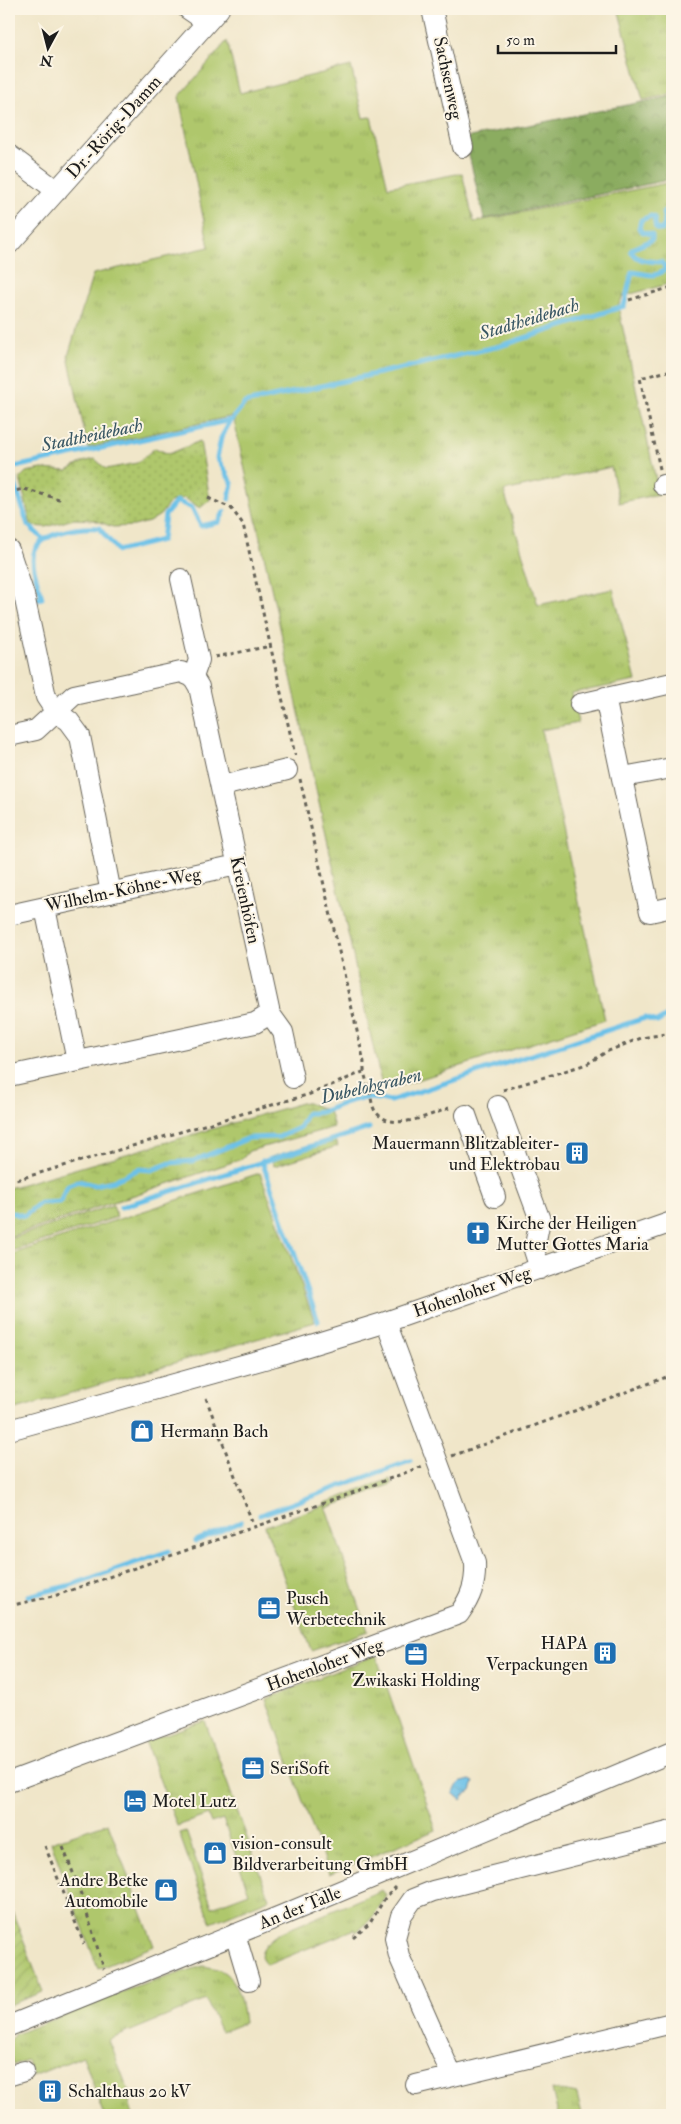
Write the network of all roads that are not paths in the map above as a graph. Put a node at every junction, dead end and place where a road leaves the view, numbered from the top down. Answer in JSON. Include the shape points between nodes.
{"nodes":[{"id":1,"x":188,"y":9,"type":"edge"},
{"id":2,"x":432,"y":9,"type":"edge"},
{"id":3,"x":213,"y":16,"type":"edge"},
{"id":4,"x":463,"y":147,"type":"dead end"},
{"id":5,"x":9,"y":155,"type":"edge"},
{"id":6,"x":57,"y":191,"type":"junction"},
{"id":7,"x":9,"y":244,"type":"edge"},
{"id":8,"x":9,"y":550,"type":"edge"},
{"id":9,"x":181,"y":579,"type":"dead end"},
{"id":10,"x":196,"y":668,"type":"junction"},
{"id":11,"x":672,"y":683,"type":"edge"},
{"id":12,"x":606,"y":697,"type":"junction"},
{"id":13,"x":580,"y":704,"type":"dead end"},
{"id":14,"x":56,"y":712,"type":"junction"},
{"id":15,"x":9,"y":736,"type":"edge"},
{"id":16,"x":672,"y":768,"type":"edge"},
{"id":17,"x":292,"y":769,"type":"road end"},
{"id":18,"x":622,"y":777,"type":"junction"},
{"id":19,"x":222,"y":786,"type":"junction"},
{"id":20,"x":238,"y":865,"type":"junction"},
{"id":21,"x":111,"y":893,"type":"junction"},
{"id":22,"x":672,"y":907,"type":"edge"},
{"id":23,"x":45,"y":908,"type":"junction"},
{"id":24,"x":9,"y":915,"type":"edge"},
{"id":25,"x":270,"y":1014,"type":"junction"},
{"id":26,"x":77,"y":1062,"type":"junction"},
{"id":27,"x":9,"y":1076,"type":"edge"},
{"id":28,"x":293,"y":1078,"type":"dead end"},
{"id":29,"x":497,"y":1099,"type":"road end"},
{"id":30,"x":462,"y":1110,"type":"road end"},
{"id":31,"x":518,"y":1159,"type":"junction"},
{"id":32,"x":486,"y":1169,"type":"junction"},
{"id":33,"x":495,"y":1197,"type":"dead end"},
{"id":34,"x":672,"y":1222,"type":"edge"},
{"id":35,"x":540,"y":1269,"type":"junction"},
{"id":36,"x":386,"y":1322,"type":"junction"},
{"id":37,"x":9,"y":1430,"type":"edge"},
{"id":38,"x":672,"y":1752,"type":"edge"},
{"id":39,"x":9,"y":1782,"type":"edge"},
{"id":40,"x":672,"y":1831,"type":"edge"},
{"id":41,"x":235,"y":1934,"type":"junction"},
{"id":42,"x":248,"y":1981,"type":"dead end"},
{"id":43,"x":672,"y":2023,"type":"edge"},
{"id":44,"x":9,"y":2026,"type":"edge"},
{"id":45,"x":452,"y":2076,"type":"junction"},
{"id":46,"x":416,"y":2085,"type":"dead end"}],
"edges":[{"from":1,"to":3,"type":"street"},
{"from":2,"to":4,"type":"street","name":"Sachsenweg"},
{"from":3,"to":6,"type":"street","name":"Dr.-Rörig-Damm"},
{"from":5,"to":6,"type":"street"},
{"from":6,"to":7,"type":"street","name":"Dr.-Rörig-Damm"},
{"from":8,"to":14,"type":"street","via":[[24,595],[46,697]]},
{"from":9,"to":10,"type":"street","name":"Kreienhöfen"},
{"from":10,"to":14,"type":"street","via":[[74,695]]},
{"from":10,"to":19,"type":"street","name":"Kreienhöfen"},
{"from":11,"to":12,"type":"street"},
{"from":12,"to":13,"type":"street"},
{"from":12,"to":18,"type":"street"},
{"from":14,"to":15,"type":"street","via":[[36,730]]},
{"from":14,"to":21,"type":"street","via":[[69,721],[80,736]]},
{"from":16,"to":18,"type":"street"},
{"from":17,"to":19,"type":"street"},
{"from":18,"to":22,"type":"street","via":[[650,912]]},
{"from":19,"to":20,"type":"street","name":"Kreienhöfen"},
{"from":20,"to":21,"type":"street","name":"Wilhelm-Köhne-Weg"},
{"from":20,"to":25,"type":"street","name":"Kreienhöfen"},
{"from":21,"to":23,"type":"street","name":"Wilhelm-Köhne-Weg"},
{"from":23,"to":24,"type":"street","name":"Wilhelm-Köhne-Weg"},
{"from":23,"to":26,"type":"street"},
{"from":25,"to":26,"type":"street","via":[[255,1022]]},
{"from":25,"to":28,"type":"street","name":"Kreienhöfen","via":[[283,1032]]},
{"from":26,"to":27,"type":"street"},
{"from":29,"to":31,"type":"street"},
{"from":30,"to":32,"type":"street"},
{"from":31,"to":32,"type":"street"},
{"from":31,"to":35,"type":"street","via":[[540,1220],[534,1250]]},
{"from":32,"to":33,"type":"street"},
{"from":34,"to":35,"type":"street","name":"Hohenloher Weg"},
{"from":35,"to":36,"type":"street","name":"Hohenloher Weg"},
{"from":36,"to":37,"type":"street","name":"Hohenloher Weg"},
{"from":36,"to":39,"type":"street","name":"Hohenloher Weg","via":[[475,1563],[476,1579],[470,1598],[459,1614]]},
{"from":38,"to":41,"type":"street","name":"An der Talle"},
{"from":40,"to":45,"type":"street","via":[[413,1898],[401,1916],[395,1938],[399,1956]]},
{"from":41,"to":42,"type":"street"},
{"from":41,"to":44,"type":"street","name":"An der Talle","via":[[107,1977]]},
{"from":43,"to":45,"type":"street"},
{"from":45,"to":46,"type":"street"}]}
